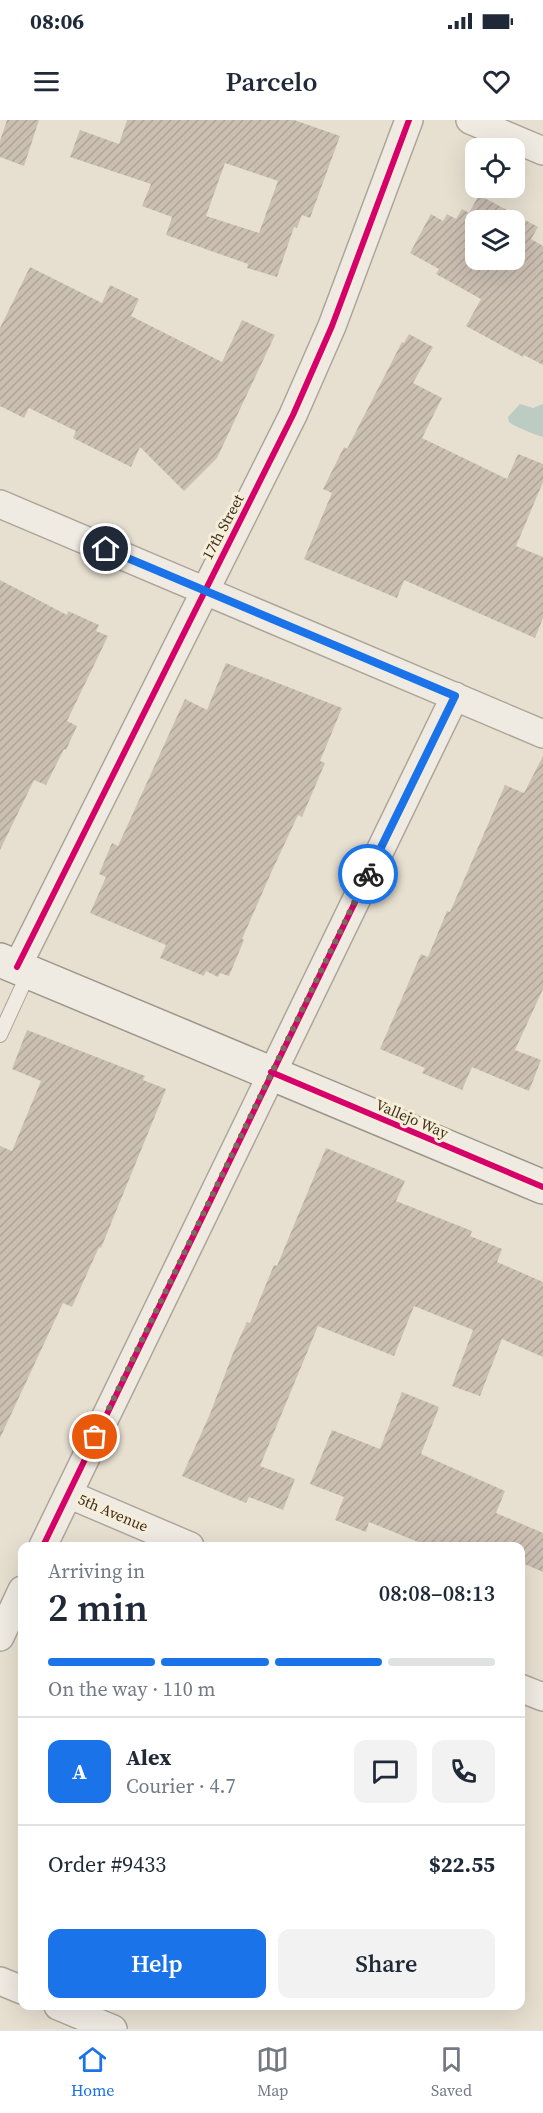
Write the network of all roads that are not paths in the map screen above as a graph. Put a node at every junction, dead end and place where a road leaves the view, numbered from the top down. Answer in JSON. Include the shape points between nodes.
{"nodes":[{"id":1,"x":409,"y":120,"type":"edge"},
{"id":2,"x":470,"y":120,"type":"edge"},
{"id":3,"x":543,"y":151,"type":"edge"},
{"id":4,"x":0,"y":504,"type":"edge"},
{"id":5,"x":203,"y":590,"type":"junction"},
{"id":6,"x":455,"y":696,"type":"junction"},
{"id":7,"x":543,"y":734,"type":"edge"},
{"id":8,"x":15,"y":966,"type":"edge"},
{"id":9,"x":0,"y":1035,"type":"edge"},
{"id":10,"x":271,"y":1072,"type":"junction"},
{"id":11,"x":543,"y":1188,"type":"edge"},
{"id":12,"x":68,"y":1494,"type":"junction"},
{"id":13,"x":45,"y":1542,"type":"edge"},
{"id":14,"x":181,"y":1542,"type":"edge"},
{"id":15,"x":18,"y":1599,"type":"edge"},
{"id":16,"x":0,"y":1637,"type":"edge"},
{"id":17,"x":525,"y":1690,"type":"edge"},
{"id":18,"x":543,"y":1697,"type":"edge"},
{"id":19,"x":0,"y":1981,"type":"edge"},
{"id":20,"x":18,"y":1988,"type":"edge"},
{"id":21,"x":68,"y":2010,"type":"edge"},
{"id":22,"x":113,"y":2029,"type":"edge"}],
"edges":[{"from":1,"to":5,"type":"street","name":"17th Street","via":[[332,326],[293,414]]},
{"from":2,"to":3,"type":"street"},
{"from":4,"to":5,"type":"street"},
{"from":5,"to":6,"type":"street"},
{"from":5,"to":8,"type":"street","name":"17th Street"},
{"from":6,"to":7,"type":"street"},
{"from":6,"to":10,"type":"street"},
{"from":8,"to":9,"type":"lane"},
{"from":8,"to":10,"type":"street","name":"Vallejo Way"},
{"from":10,"to":11,"type":"street","name":"Vallejo Way"},
{"from":10,"to":12,"type":"street"},
{"from":12,"to":13,"type":"street"},
{"from":12,"to":14,"type":"street","name":"5th Avenue"},
{"from":15,"to":16,"type":"street"},
{"from":17,"to":18,"type":"street"},
{"from":19,"to":20,"type":"street"},
{"from":21,"to":22,"type":"street"}]}
